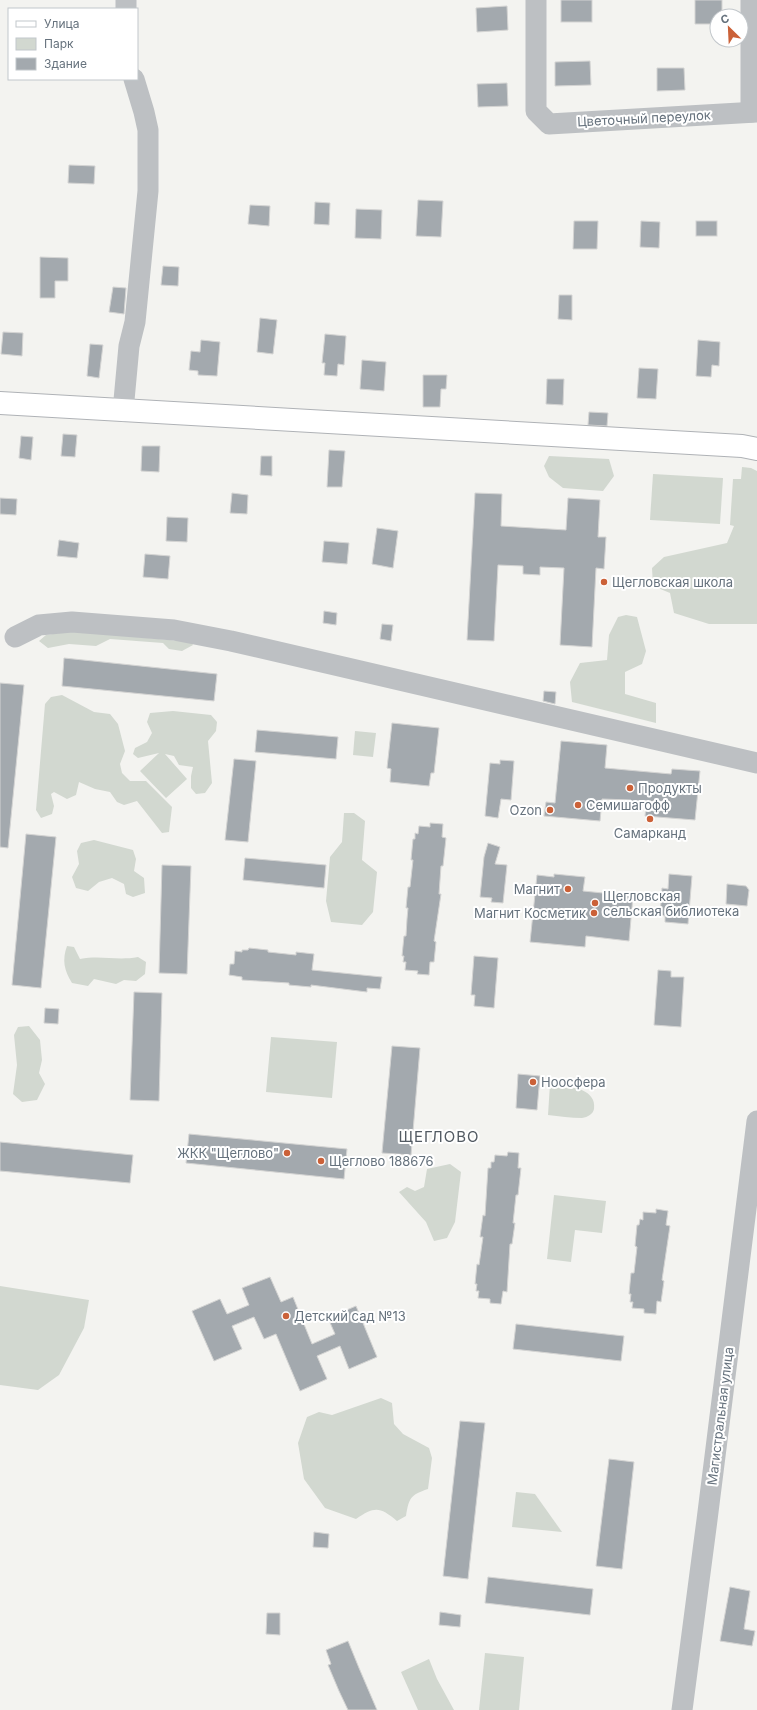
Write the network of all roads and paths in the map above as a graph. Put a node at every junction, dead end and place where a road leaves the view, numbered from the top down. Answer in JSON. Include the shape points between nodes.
{"nodes":[{"id":1,"x":536,"y":0,"type":"edge"},
{"id":2,"x":751,"y":0,"type":"edge"},
{"id":3,"x":134,"y":80,"type":"edge"},
{"id":4,"x":754,"y":112,"type":"edge"},
{"id":5,"x":0,"y":403,"type":"edge"},
{"id":6,"x":123,"y":411,"type":"junction"},
{"id":7,"x":757,"y":449,"type":"edge"},
{"id":8,"x":15,"y":637,"type":"dead end"},
{"id":9,"x":757,"y":763,"type":"edge"},
{"id":10,"x":757,"y":1121,"type":"edge"},
{"id":11,"x":682,"y":1710,"type":"edge"}],
"edges":[{"from":1,"to":4,"type":"street","name":"Цветочный переулок","via":[[536,111],[549,124]]},
{"from":2,"to":4,"type":"street"},
{"from":3,"to":6,"type":"street","via":[[148,130],[148,191]]},
{"from":5,"to":6,"type":"main road"},
{"from":6,"to":7,"type":"main road","via":[[742,446]]},
{"from":8,"to":9,"type":"street","via":[[39,625],[72,622],[174,630]]},
{"from":10,"to":11,"type":"street","name":"Магистральная улица"}]}
